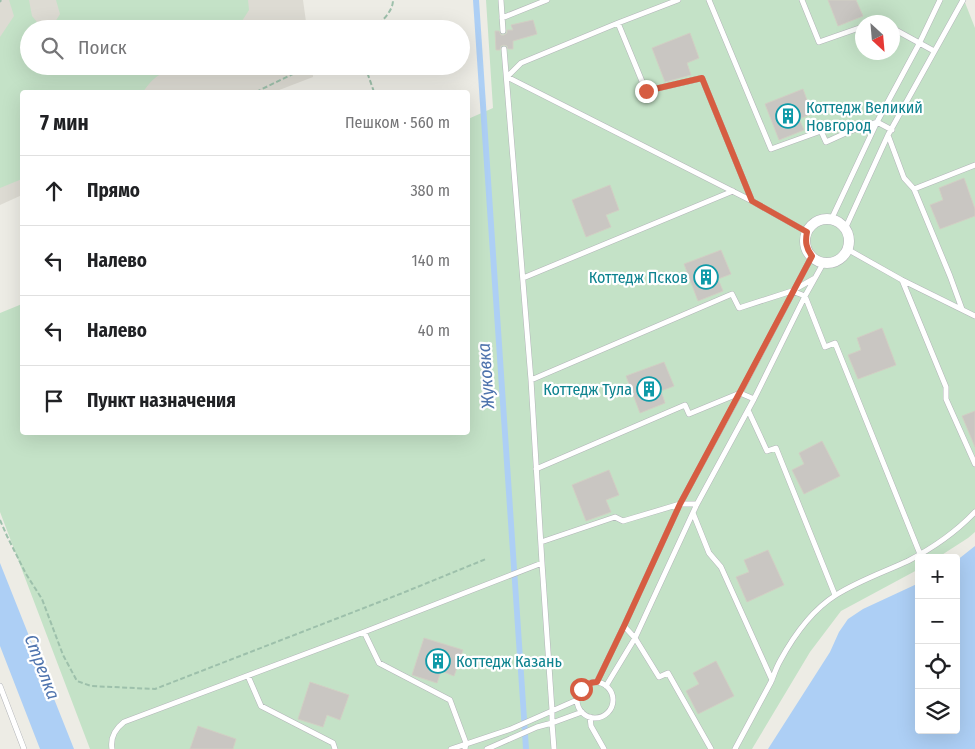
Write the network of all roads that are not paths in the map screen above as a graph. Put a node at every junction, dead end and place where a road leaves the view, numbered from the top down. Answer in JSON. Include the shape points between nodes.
{"nodes":[{"id":1,"x":501,"y":0,"type":"edge"},
{"id":2,"x":547,"y":0,"type":"edge"},
{"id":3,"x":678,"y":0,"type":"edge"},
{"id":4,"x":709,"y":0,"type":"edge"},
{"id":5,"x":802,"y":0,"type":"edge"},
{"id":6,"x":940,"y":0,"type":"edge"},
{"id":7,"x":963,"y":0,"type":"edge"},
{"id":8,"x":502,"y":18,"type":"junction"},
{"id":9,"x":618,"y":23,"type":"junction"},
{"id":10,"x":855,"y":29,"type":"edge"},
{"id":11,"x":503,"y":31,"type":"dead end"},
{"id":12,"x":900,"y":33,"type":"edge"},
{"id":13,"x":919,"y":44,"type":"junction"},
{"id":14,"x":504,"y":50,"type":"dead end"},
{"id":15,"x":934,"y":51,"type":"junction"},
{"id":16,"x":507,"y":77,"type":"junction"},
{"id":17,"x":877,"y":122,"type":"junction"},
{"id":18,"x":890,"y":132,"type":"junction"},
{"id":19,"x":975,"y":165,"type":"edge"},
{"id":20,"x":914,"y":189,"type":"junction"},
{"id":21,"x":732,"y":191,"type":"junction"},
{"id":22,"x":752,"y":201,"type":"junction"},
{"id":23,"x":831,"y":220,"type":"junction"},
{"id":24,"x":846,"y":229,"type":"junction"},
{"id":25,"x":807,"y":232,"type":"junction"},
{"id":26,"x":847,"y":249,"type":"junction"},
{"id":27,"x":812,"y":256,"type":"junction"},
{"id":28,"x":824,"y":262,"type":"junction"},
{"id":29,"x":523,"y":278,"type":"junction"},
{"id":30,"x":816,"y":278,"type":"junction"},
{"id":31,"x":902,"y":280,"type":"junction"},
{"id":32,"x":792,"y":291,"type":"junction"},
{"id":33,"x":805,"y":296,"type":"junction"},
{"id":34,"x":962,"y":309,"type":"junction"},
{"id":35,"x":975,"y":316,"type":"edge"},
{"id":36,"x":531,"y":380,"type":"junction"},
{"id":37,"x":740,"y":392,"type":"junction"},
{"id":38,"x":754,"y":399,"type":"junction"},
{"id":39,"x":748,"y":410,"type":"junction"},
{"id":40,"x":975,"y":464,"type":"edge"},
{"id":41,"x":536,"y":469,"type":"junction"},
{"id":42,"x":680,"y":504,"type":"junction"},
{"id":43,"x":697,"y":504,"type":"junction"},
{"id":44,"x":975,"y":512,"type":"edge"},
{"id":45,"x":693,"y":513,"type":"junction"},
{"id":46,"x":541,"y":542,"type":"junction"},
{"id":47,"x":920,"y":554,"type":"joint"},
{"id":48,"x":915,"y":556,"type":"edge"},
{"id":49,"x":542,"y":563,"type":"junction"},
{"id":50,"x":835,"y":595,"type":"junction"},
{"id":51,"x":624,"y":626,"type":"junction"},
{"id":52,"x":364,"y":632,"type":"junction"},
{"id":53,"x":635,"y":638,"type":"junction"},
{"id":54,"x":248,"y":676,"type":"junction"},
{"id":55,"x":772,"y":680,"type":"junction"},
{"id":56,"x":597,"y":682,"type":"junction"},
{"id":57,"x":0,"y":686,"type":"edge"},
{"id":58,"x":606,"y":686,"type":"junction"},
{"id":59,"x":577,"y":700,"type":"junction"},
{"id":60,"x":552,"y":710,"type":"junction"},
{"id":61,"x":582,"y":712,"type":"junction"},
{"id":62,"x":590,"y":717,"type":"junction"},
{"id":63,"x":552,"y":724,"type":"junction"},
{"id":64,"x":466,"y":746,"type":"edge"},
{"id":65,"x":24,"y":749,"type":"edge"},
{"id":66,"x":112,"y":749,"type":"edge"},
{"id":67,"x":336,"y":749,"type":"edge"},
{"id":68,"x":450,"y":749,"type":"edge"},
{"id":69,"x":486,"y":749,"type":"edge"},
{"id":70,"x":554,"y":749,"type":"edge"},
{"id":71,"x":604,"y":749,"type":"edge"},
{"id":72,"x":711,"y":749,"type":"edge"},
{"id":73,"x":735,"y":749,"type":"edge"}],
"edges":[{"from":1,"to":8,"type":"lane"},
{"from":2,"to":8,"type":"lane"},
{"from":3,"to":9,"type":"lane"},
{"from":4,"to":17,"type":"lane","via":[[771,148],[821,131],[826,142]]},
{"from":5,"to":10,"type":"lane","via":[[819,42]]},
{"from":6,"to":13,"type":"lane"},
{"from":7,"to":15,"type":"lane"},
{"from":8,"to":11,"type":"lane"},
{"from":9,"to":16,"type":"lane","via":[[520,63]]},
{"from":9,"to":22,"type":"lane","via":[[646,91],[702,78]]},
{"from":12,"to":13,"type":"lane"},
{"from":13,"to":15,"type":"lane"},
{"from":13,"to":17,"type":"lane"},
{"from":14,"to":16,"type":"lane"},
{"from":15,"to":18,"type":"lane"},
{"from":16,"to":21,"type":"lane"},
{"from":16,"to":29,"type":"lane"},
{"from":17,"to":18,"type":"lane"},
{"from":17,"to":23,"type":"lane"},
{"from":18,"to":20,"type":"lane","via":[[904,178]]},
{"from":18,"to":24,"type":"lane"},
{"from":19,"to":20,"type":"lane"},
{"from":20,"to":34,"type":"lane"},
{"from":21,"to":22,"type":"lane"},
{"from":21,"to":29,"type":"lane"},
{"from":22,"to":25,"type":"lane"},
{"from":23,"to":24,"type":"street"},
{"from":23,"to":25,"type":"street","via":[[817,222]]},
{"from":24,"to":26,"type":"street"},
{"from":25,"to":27,"type":"street","via":[[806,245]]},
{"from":26,"to":28,"type":"street","via":[[838,260]]},
{"from":26,"to":31,"type":"lane"},
{"from":27,"to":28,"type":"street"},
{"from":27,"to":32,"type":"lane"},
{"from":28,"to":30,"type":"lane"},
{"from":29,"to":36,"type":"lane"},
{"from":30,"to":32,"type":"lane"},
{"from":30,"to":33,"type":"lane"},
{"from":31,"to":34,"type":"lane"},
{"from":31,"to":40,"type":"lane","via":[[946,387],[946,399]]},
{"from":32,"to":33,"type":"lane"},
{"from":32,"to":36,"type":"lane","via":[[739,308],[732,294]]},
{"from":32,"to":37,"type":"lane"},
{"from":33,"to":38,"type":"lane"},
{"from":33,"to":47,"type":"lane","via":[[825,347],[834,343]]},
{"from":34,"to":35,"type":"lane"},
{"from":36,"to":41,"type":"lane"},
{"from":37,"to":38,"type":"lane"},
{"from":37,"to":41,"type":"lane","via":[[688,414],[685,405]]},
{"from":37,"to":42,"type":"lane"},
{"from":38,"to":39,"type":"lane"},
{"from":39,"to":43,"type":"lane"},
{"from":39,"to":50,"type":"lane","via":[[767,451],[776,448]]},
{"from":41,"to":46,"type":"lane"},
{"from":42,"to":43,"type":"lane"},
{"from":42,"to":46,"type":"lane","via":[[623,521],[615,517]]},
{"from":42,"to":51,"type":"lane"},
{"from":43,"to":45,"type":"lane"},
{"from":44,"to":47,"type":"lane","via":[[948,536]]},
{"from":45,"to":53,"type":"lane"},
{"from":45,"to":55,"type":"lane","via":[[709,553],[721,567]]},
{"from":46,"to":49,"type":"lane"},
{"from":48,"to":50,"type":"lane"},
{"from":49,"to":52,"type":"lane"},
{"from":49,"to":60,"type":"lane"},
{"from":50,"to":55,"type":"lane","via":[[818,609],[791,643]]},
{"from":51,"to":53,"type":"lane"},
{"from":51,"to":56,"type":"lane"},
{"from":52,"to":54,"type":"lane"},
{"from":52,"to":64,"type":"lane","via":[[379,663],[450,700]]},
{"from":53,"to":58,"type":"lane"},
{"from":53,"to":72,"type":"lane","via":[[660,677],[668,673]]},
{"from":54,"to":66,"type":"lane","via":[[124,722],[115,729]]},
{"from":54,"to":67,"type":"lane","via":[[261,706],[332,743]]},
{"from":55,"to":73,"type":"lane"},
{"from":56,"to":58,"type":"lane"},
{"from":56,"to":59,"type":"lane","via":[[585,685]]},
{"from":57,"to":65,"type":"lane"},
{"from":58,"to":62,"type":"lane","via":[[612,696],[610,708],[602,716]]},
{"from":59,"to":60,"type":"lane"},
{"from":59,"to":61,"type":"lane"},
{"from":60,"to":63,"type":"lane"},
{"from":60,"to":64,"type":"lane"},
{"from":61,"to":62,"type":"lane"},
{"from":61,"to":63,"type":"lane"},
{"from":62,"to":71,"type":"lane","via":[[591,726]]},
{"from":63,"to":69,"type":"lane","via":[[537,727]]},
{"from":63,"to":70,"type":"lane"},
{"from":64,"to":68,"type":"lane"}]}
